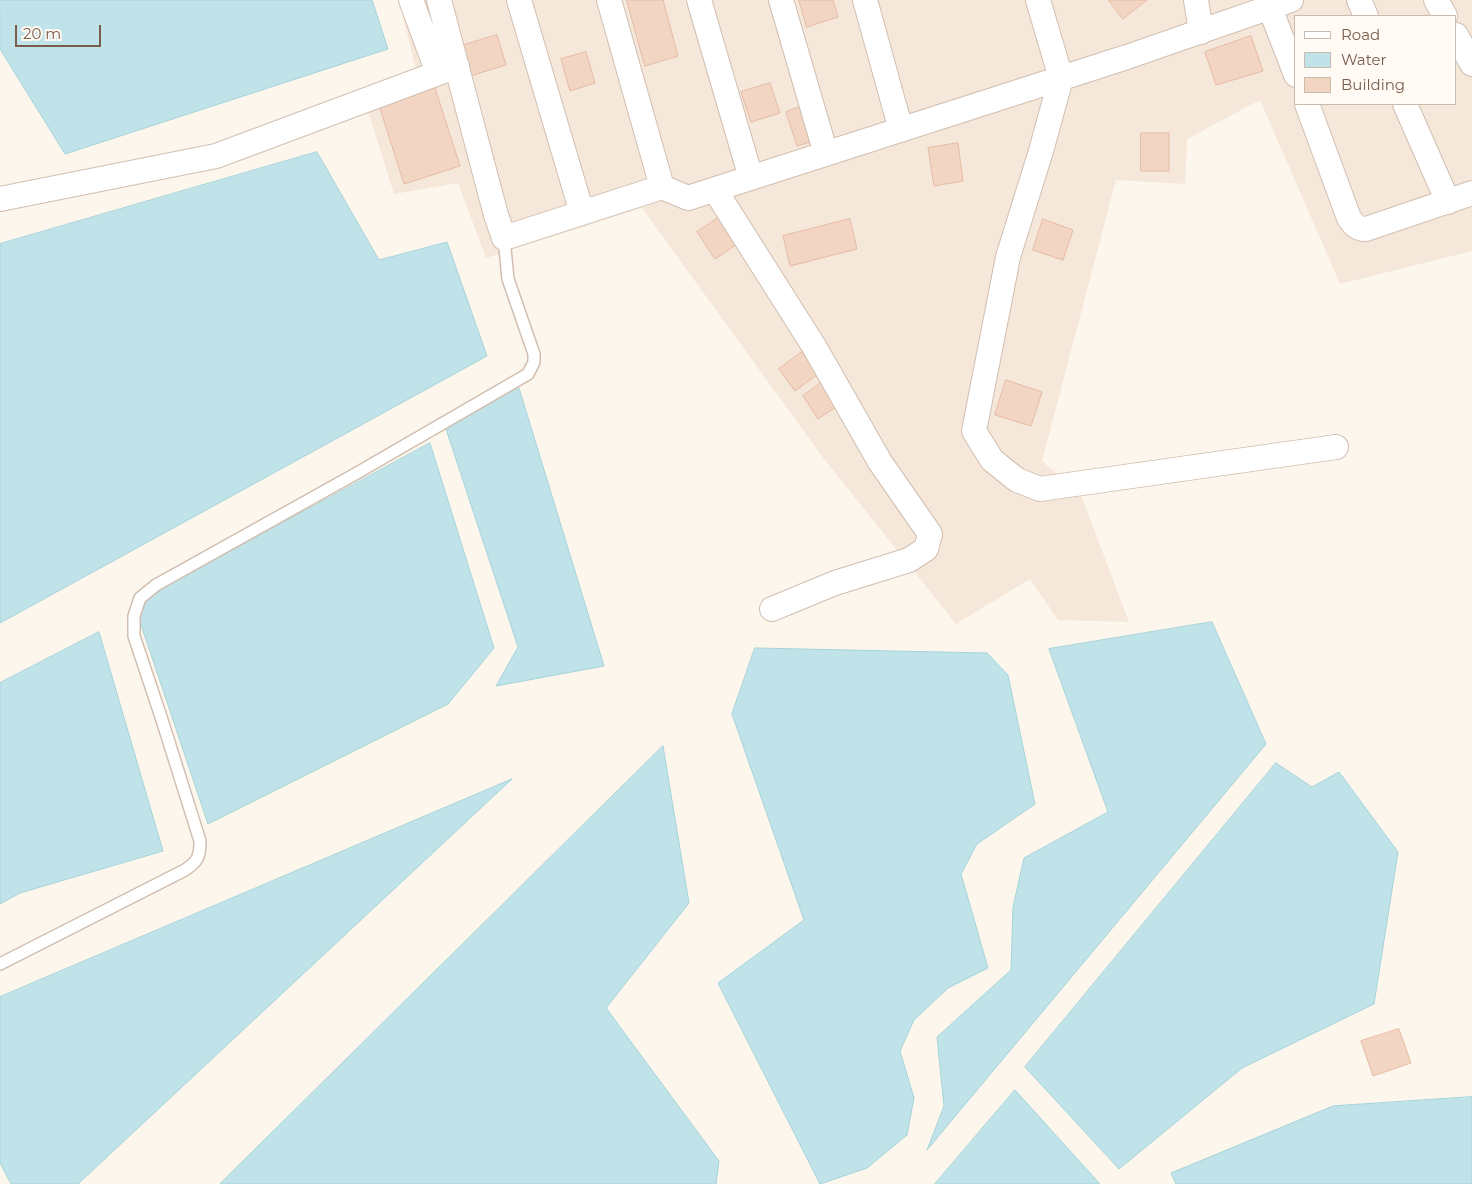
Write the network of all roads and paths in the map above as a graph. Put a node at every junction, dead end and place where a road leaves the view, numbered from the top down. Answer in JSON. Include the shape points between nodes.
{"nodes":[{"id":1,"x":411,"y":0,"type":"edge"},
{"id":2,"x":439,"y":0,"type":"edge"},
{"id":3,"x":519,"y":0,"type":"edge"},
{"id":4,"x":609,"y":0,"type":"edge"},
{"id":5,"x":699,"y":0,"type":"edge"},
{"id":6,"x":781,"y":0,"type":"edge"},
{"id":7,"x":865,"y":0,"type":"edge"},
{"id":8,"x":1038,"y":0,"type":"edge"},
{"id":9,"x":1196,"y":0,"type":"edge"},
{"id":10,"x":1359,"y":0,"type":"edge"},
{"id":11,"x":1436,"y":0,"type":"edge"},
{"id":12,"x":1281,"y":4,"type":"edge"},
{"id":13,"x":1366,"y":15,"type":"edge"},
{"id":14,"x":1444,"y":15,"type":"edge"},
{"id":15,"x":1202,"y":32,"type":"junction"},
{"id":16,"x":1457,"y":37,"type":"edge"},
{"id":17,"x":1472,"y":64,"type":"edge"},
{"id":18,"x":1294,"y":66,"type":"edge"},
{"id":19,"x":448,"y":70,"type":"junction"},
{"id":20,"x":1061,"y":78,"type":"junction"},
{"id":21,"x":1306,"y":105,"type":"edge"},
{"id":22,"x":1405,"y":105,"type":"edge"},
{"id":23,"x":901,"y":130,"type":"junction"},
{"id":24,"x":826,"y":154,"type":"junction"},
{"id":25,"x":751,"y":178,"type":"junction"},
{"id":26,"x":662,"y":187,"type":"junction"},
{"id":27,"x":715,"y":190,"type":"junction"},
{"id":28,"x":1472,"y":193,"type":"edge"},
{"id":29,"x":0,"y":199,"type":"edge"},
{"id":30,"x":1448,"y":202,"type":"junction"},
{"id":31,"x":582,"y":213,"type":"junction"},
{"id":32,"x":504,"y":238,"type":"junction"},
{"id":33,"x":1336,"y":447,"type":"dead end"},
{"id":34,"x":772,"y":609,"type":"dead end"},
{"id":35,"x":0,"y":964,"type":"edge"}],
"edges":[{"from":1,"to":19,"type":"street"},
{"from":2,"to":19,"type":"street"},
{"from":3,"to":31,"type":"street"},
{"from":4,"to":26,"type":"street"},
{"from":5,"to":25,"type":"street"},
{"from":6,"to":24,"type":"street"},
{"from":7,"to":23,"type":"street"},
{"from":8,"to":20,"type":"street"},
{"from":9,"to":15,"type":"street"},
{"from":10,"to":13,"type":"street"},
{"from":11,"to":14,"type":"street"},
{"from":12,"to":15,"type":"street"},
{"from":12,"to":18,"type":"street"},
{"from":15,"to":20,"type":"street"},
{"from":16,"to":17,"type":"street"},
{"from":19,"to":29,"type":"street","via":[[216,156]]},
{"from":19,"to":32,"type":"street"},
{"from":20,"to":23,"type":"street"},
{"from":20,"to":33,"type":"street","via":[[1008,258],[974,430],[992,460],[1017,480],[1040,489]]},
{"from":21,"to":30,"type":"street","via":[[1349,218],[1359,229]]},
{"from":22,"to":30,"type":"street"},
{"from":23,"to":24,"type":"street"},
{"from":24,"to":25,"type":"street"},
{"from":25,"to":27,"type":"street"},
{"from":26,"to":27,"type":"street","via":[[688,198]]},
{"from":26,"to":31,"type":"street"},
{"from":27,"to":34,"type":"street","via":[[815,348],[880,462],[930,534],[926,549],[909,560],[835,583]]},
{"from":28,"to":30,"type":"street"},
{"from":31,"to":32,"type":"street"},
{"from":32,"to":35,"type":"lane","via":[[508,279],[534,354],[528,374],[156,585],[140,598],[134,616],[134,636],[200,841],[200,854],[194,864]]}]}
